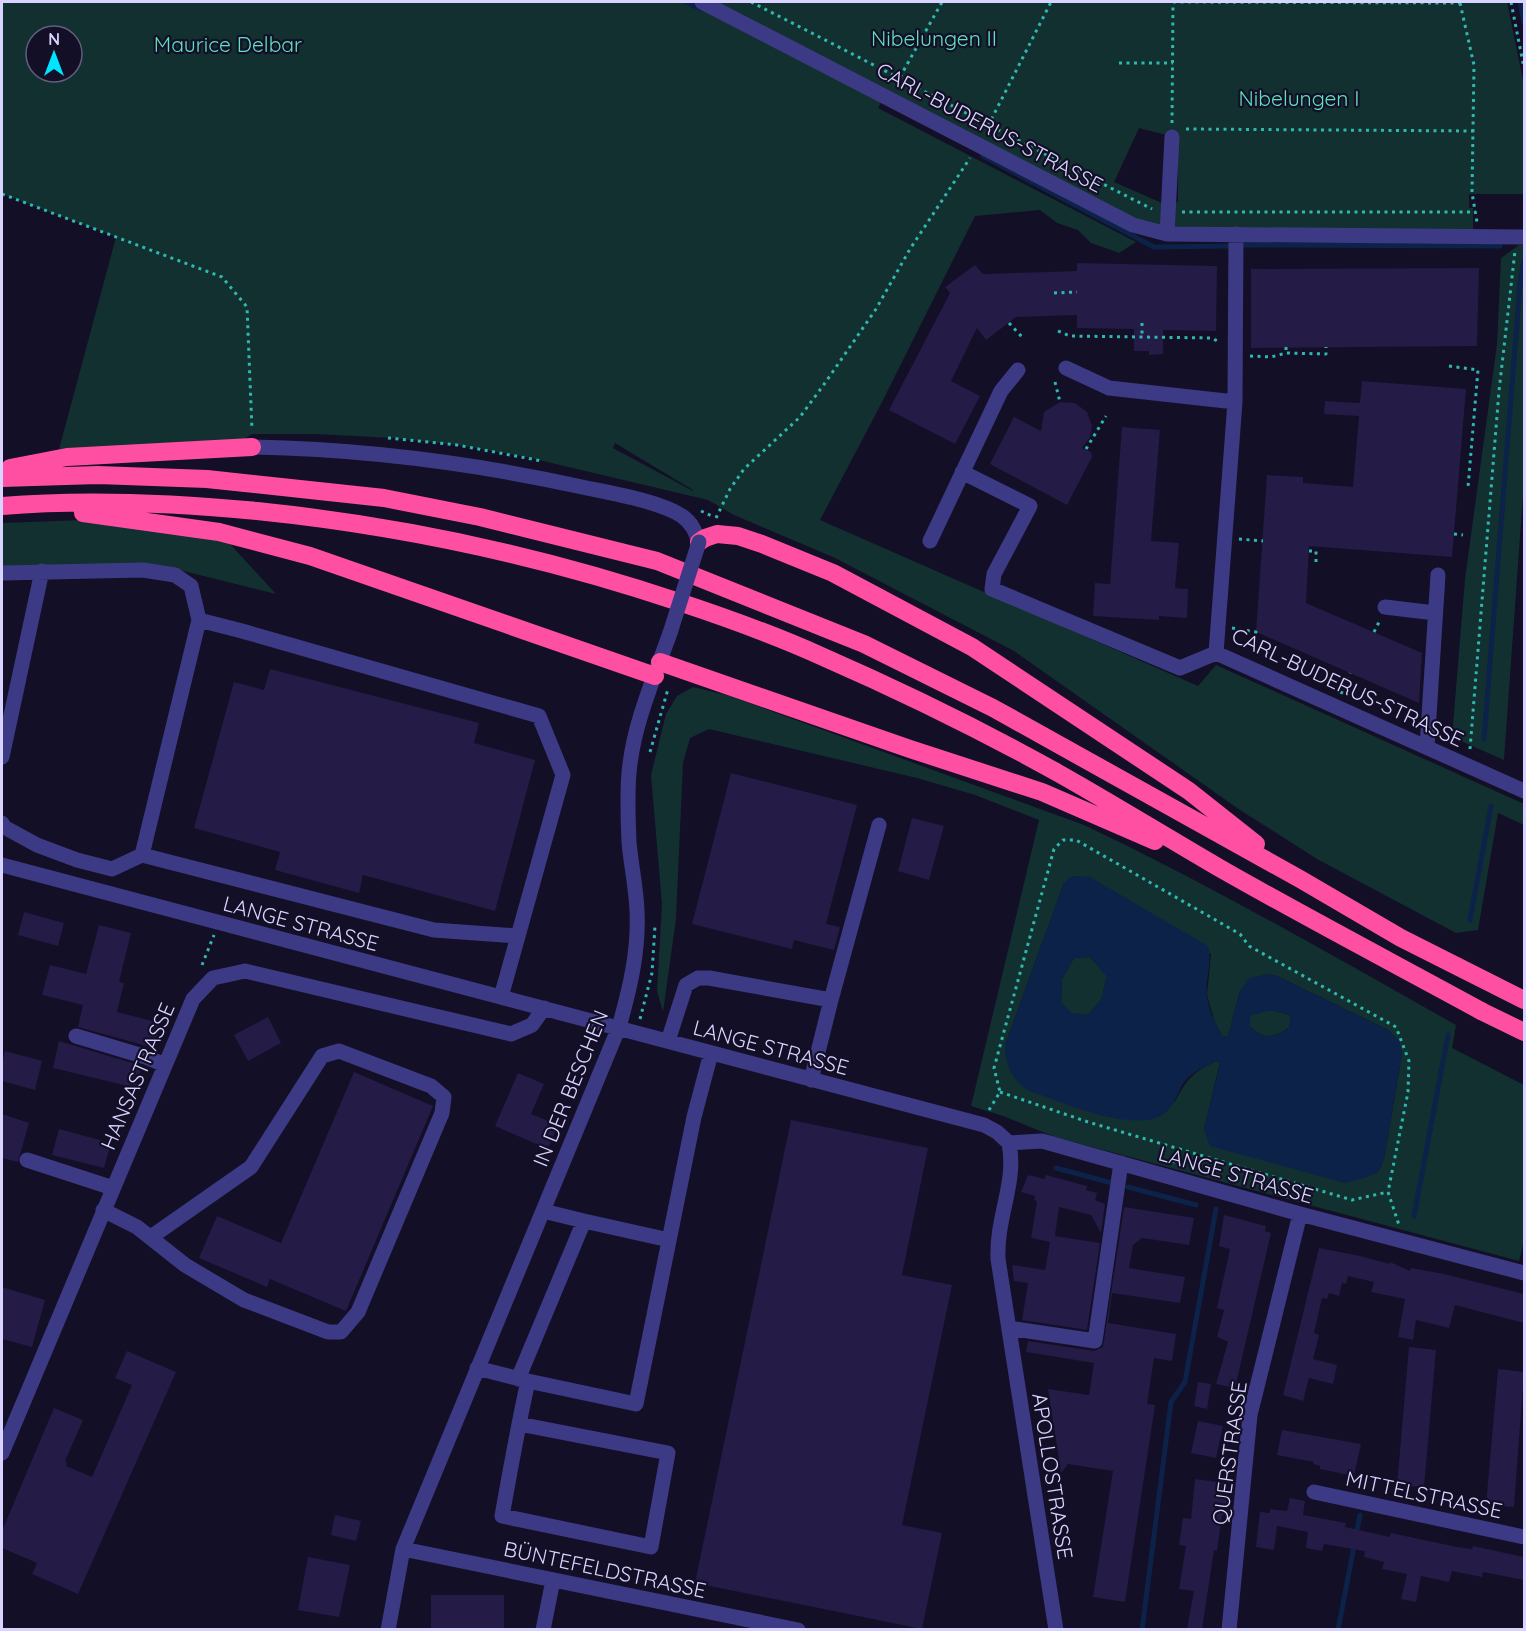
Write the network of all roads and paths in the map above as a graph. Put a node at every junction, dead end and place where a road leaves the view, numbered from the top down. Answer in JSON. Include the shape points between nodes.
{"nodes":[{"id":1,"x":702,"y":2,"type":"edge"},
{"id":2,"x":751,"y":2,"type":"edge"},
{"id":3,"x":941,"y":2,"type":"edge"},
{"id":4,"x":1051,"y":2,"type":"edge"},
{"id":5,"x":1173,"y":2,"type":"edge"},
{"id":6,"x":1459,"y":2,"type":"edge"},
{"id":7,"x":1511,"y":2,"type":"edge"},
{"id":8,"x":1119,"y":63,"type":"dead end"},
{"id":9,"x":1173,"y":63,"type":"junction"},
{"id":10,"x":1524,"y":68,"type":"edge"},
{"id":11,"x":900,"y":77,"type":"junction"},
{"id":12,"x":988,"y":126,"type":"junction"},
{"id":13,"x":1474,"y":131,"type":"junction"},
{"id":14,"x":1172,"y":133,"type":"junction"},
{"id":15,"x":977,"y":145,"type":"junction"},
{"id":16,"x":2,"y":194,"type":"edge"},
{"id":17,"x":1168,"y":212,"type":"junction"},
{"id":18,"x":1167,"y":234,"type":"junction"},
{"id":19,"x":1236,"y":234,"type":"junction"},
{"id":20,"x":1520,"y":237,"type":"edge"},
{"id":21,"x":1077,"y":292,"type":"dead end"},
{"id":22,"x":1054,"y":293,"type":"dead end"},
{"id":23,"x":1009,"y":323,"type":"dead end"},
{"id":24,"x":1142,"y":323,"type":"dead end"},
{"id":25,"x":1058,"y":331,"type":"dead end"},
{"id":26,"x":1142,"y":337,"type":"junction"},
{"id":27,"x":1024,"y":339,"type":"dead end"},
{"id":28,"x":1286,"y":347,"type":"dead end"},
{"id":29,"x":1326,"y":347,"type":"dead end"},
{"id":30,"x":1236,"y":353,"type":"junction"},
{"id":31,"x":1286,"y":353,"type":"junction"},
{"id":32,"x":1449,"y":366,"type":"dead end"},
{"id":33,"x":1066,"y":368,"type":"dead end"},
{"id":34,"x":1018,"y":370,"type":"dead end"},
{"id":35,"x":1055,"y":382,"type":"dead end"},
{"id":36,"x":1060,"y":402,"type":"dead end"},
{"id":37,"x":1235,"y":402,"type":"junction"},
{"id":38,"x":1106,"y":416,"type":"dead end"},
{"id":39,"x":252,"y":447,"type":"junction"},
{"id":40,"x":1086,"y":449,"type":"dead end"},
{"id":41,"x":2,"y":469,"type":"edge"},
{"id":42,"x":962,"y":472,"type":"junction"},
{"id":43,"x":2,"y":478,"type":"edge"},
{"id":44,"x":1467,"y":487,"type":"dead end"},
{"id":45,"x":9,"y":505,"type":"edge"},
{"id":46,"x":716,"y":519,"type":"dead end"},
{"id":47,"x":1454,"y":534,"type":"dead end"},
{"id":48,"x":1463,"y":535,"type":"dead end"},
{"id":49,"x":1225,"y":537,"type":"junction"},
{"id":50,"x":930,"y":541,"type":"dead end"},
{"id":51,"x":1263,"y":541,"type":"dead end"},
{"id":52,"x":699,"y":542,"type":"junction"},
{"id":53,"x":1309,"y":551,"type":"dead end"},
{"id":54,"x":1316,"y":562,"type":"dead end"},
{"id":55,"x":42,"y":571,"type":"junction"},
{"id":56,"x":2,"y":573,"type":"edge"},
{"id":57,"x":1438,"y":575,"type":"dead end"},
{"id":58,"x":1385,"y":608,"type":"dead end"},
{"id":59,"x":1436,"y":613,"type":"junction"},
{"id":60,"x":199,"y":620,"type":"junction"},
{"id":61,"x":1218,"y":625,"type":"junction"},
{"id":62,"x":1216,"y":653,"type":"junction"},
{"id":63,"x":1243,"y":665,"type":"junction"},
{"id":64,"x":663,"y":668,"type":"junction"},
{"id":65,"x":1350,"y":673,"type":"dead end"},
{"id":66,"x":1336,"y":707,"type":"junction"},
{"id":67,"x":1427,"y":747,"type":"junction"},
{"id":68,"x":2,"y":757,"type":"edge"},
{"id":69,"x":649,"y":758,"type":"dead end"},
{"id":70,"x":1469,"y":766,"type":"junction"},
{"id":71,"x":1524,"y":790,"type":"edge"},
{"id":72,"x":2,"y":822,"type":"edge"},
{"id":73,"x":879,"y":825,"type":"dead end"},
{"id":74,"x":142,"y":855,"type":"junction"},
{"id":75,"x":2,"y":865,"type":"edge"},
{"id":76,"x":1227,"y":872,"type":"junction"},
{"id":77,"x":1300,"y":879,"type":"junction"},
{"id":78,"x":655,"y":922,"type":"dead end"},
{"id":79,"x":213,"y":936,"type":"dead end"},
{"id":80,"x":518,"y":936,"type":"junction"},
{"id":81,"x":209,"y":949,"type":"dead end"},
{"id":82,"x":501,"y":997,"type":"junction"},
{"id":83,"x":831,"y":1000,"type":"junction"},
{"id":84,"x":1524,"y":1000,"type":"edge"},
{"id":85,"x":544,"y":1008,"type":"junction"},
{"id":86,"x":627,"y":1030,"type":"junction"},
{"id":87,"x":1524,"y":1032,"type":"edge"},
{"id":88,"x":76,"y":1036,"type":"dead end"},
{"id":89,"x":668,"y":1041,"type":"junction"},
{"id":90,"x":711,"y":1053,"type":"junction"},
{"id":91,"x":165,"y":1065,"type":"junction"},
{"id":92,"x":811,"y":1080,"type":"junction"},
{"id":93,"x":1000,"y":1092,"type":"junction"},
{"id":94,"x":984,"y":1125,"type":"junction"},
{"id":95,"x":1008,"y":1143,"type":"junction"},
{"id":96,"x":27,"y":1161,"type":"dead end"},
{"id":97,"x":1121,"y":1163,"type":"junction"},
{"id":98,"x":112,"y":1188,"type":"junction"},
{"id":99,"x":1388,"y":1192,"type":"junction"},
{"id":100,"x":103,"y":1210,"type":"junction"},
{"id":101,"x":543,"y":1211,"type":"junction"},
{"id":102,"x":1300,"y":1214,"type":"junction"},
{"id":103,"x":584,"y":1221,"type":"junction"},
{"id":104,"x":151,"y":1238,"type":"junction"},
{"id":105,"x":1398,"y":1239,"type":"junction"},
{"id":106,"x":669,"y":1240,"type":"junction"},
{"id":107,"x":1524,"y":1273,"type":"edge"},
{"id":108,"x":1008,"y":1328,"type":"junction"},
{"id":109,"x":477,"y":1368,"type":"junction"},
{"id":110,"x":523,"y":1380,"type":"junction"},
{"id":111,"x":519,"y":1424,"type":"junction"},
{"id":112,"x":2,"y":1452,"type":"edge"},
{"id":113,"x":1314,"y":1492,"type":"dead end"},
{"id":114,"x":1524,"y":1537,"type":"edge"},
{"id":115,"x":403,"y":1549,"type":"junction"},
{"id":116,"x":553,"y":1580,"type":"junction"},
{"id":117,"x":388,"y":1629,"type":"edge"},
{"id":118,"x":543,"y":1629,"type":"edge"},
{"id":119,"x":792,"y":1629,"type":"edge"},
{"id":120,"x":1056,"y":1629,"type":"edge"},
{"id":121,"x":1229,"y":1629,"type":"edge"}],
"edges":[{"from":1,"to":15,"type":"street","name":"CARL-BUDERUS-STRASSE"},
{"from":2,"to":11,"type":"path"},
{"from":3,"to":11,"type":"path"},
{"from":4,"to":12,"type":"path"},
{"from":5,"to":6,"type":"path"},
{"from":5,"to":9,"type":"path"},
{"from":6,"to":13,"type":"path","via":[[1474,66]]},
{"from":7,"to":10,"type":"path"},
{"from":8,"to":9,"type":"path"},
{"from":9,"to":14,"type":"path"},
{"from":11,"to":12,"type":"path"},
{"from":12,"to":17,"type":"path","via":[[1156,211]]},
{"from":13,"to":14,"type":"path"},
{"from":13,"to":17,"type":"path","via":[[1472,194],[1476,212]]},
{"from":14,"to":17,"type":"street"},
{"from":15,"to":18,"type":"street","name":"CARL-BUDERUS-STRASSE","via":[[1133,225]]},
{"from":15,"to":46,"type":"path","via":[[825,384],[800,417],[744,469]]},
{"from":16,"to":39,"type":"path","via":[[222,277],[247,307]]},
{"from":17,"to":18,"type":"street"},
{"from":18,"to":19,"type":"street","name":"CARL-BUDERUS-STRASSE"},
{"from":19,"to":20,"type":"street","name":"CARL-BUDERUS-STRASSE"},
{"from":19,"to":30,"type":"street","name":"CARL-BUDERUS-STRASSE"},
{"from":20,"to":70,"type":"path","via":[[1499,391]]},
{"from":21,"to":22,"type":"path"},
{"from":23,"to":27,"type":"path"},
{"from":24,"to":26,"type":"path"},
{"from":25,"to":26,"type":"path","via":[[1070,336]]},
{"from":26,"to":30,"type":"path","via":[[1212,338]]},
{"from":28,"to":31,"type":"path"},
{"from":29,"to":31,"type":"path","via":[[1326,354]]},
{"from":30,"to":31,"type":"path","via":[[1271,357]]},
{"from":30,"to":37,"type":"street","name":"CARL-BUDERUS-STRASSE"},
{"from":32,"to":44,"type":"path","via":[[1478,370]]},
{"from":33,"to":37,"type":"street","via":[[1109,388]]},
{"from":34,"to":42,"type":"street","via":[[1001,391]]},
{"from":35,"to":36,"type":"path"},
{"from":37,"to":49,"type":"street","name":"CARL-BUDERUS-STRASSE"},
{"from":38,"to":40,"type":"path"},
{"from":39,"to":41,"type":"highway","via":[[67,457]]},
{"from":39,"to":52,"type":"street","via":[[322,448],[413,458],[596,490],[684,517]]},
{"from":42,"to":50,"type":"street"},
{"from":42,"to":62,"type":"street","via":[[1029,506],[994,574],[992,589],[1180,668]]},
{"from":43,"to":77,"type":"highway","via":[[98,475],[207,479],[374,497],[480,517],[657,561],[864,644],[993,708]]},
{"from":45,"to":64,"type":"highway","via":[[219,532],[310,556]]},
{"from":45,"to":76,"type":"highway","via":[[187,505],[319,517],[544,560],[737,622],[880,682],[1056,772]]},
{"from":47,"to":48,"type":"path"},
{"from":49,"to":51,"type":"path"},
{"from":49,"to":61,"type":"street","name":"CARL-BUDERUS-STRASSE"},
{"from":52,"to":64,"type":"street","name":"IN DER BESCHEN","bridge":true},
{"from":52,"to":77,"type":"highway","via":[[717,534],[762,544],[833,573],[972,647],[1188,791]]},
{"from":53,"to":54,"type":"path","via":[[1316,551]]},
{"from":55,"to":56,"type":"street"},
{"from":55,"to":60,"type":"street","via":[[143,570],[175,575],[191,586]]},
{"from":55,"to":68,"type":"street"},
{"from":57,"to":59,"type":"street"},
{"from":58,"to":59,"type":"street"},
{"from":59,"to":67,"type":"street"},
{"from":60,"to":74,"type":"street"},
{"from":60,"to":80,"type":"street","via":[[539,716],[563,775]]},
{"from":61,"to":62,"type":"street","name":"CARL-BUDERUS-STRASSE"},
{"from":61,"to":63,"type":"path","via":[[1256,632]]},
{"from":62,"to":63,"type":"street","name":"CARL-BUDERUS-STRASSE"},
{"from":63,"to":66,"type":"street","name":"CARL-BUDERUS-STRASSE"},
{"from":64,"to":69,"type":"path"},
{"from":64,"to":76,"type":"highway","via":[[1042,792]]},
{"from":64,"to":86,"type":"street","name":"IN DER BESCHEN","via":[[634,743],[629,772],[629,843],[637,944]]},
{"from":65,"to":66,"type":"path"},
{"from":66,"to":67,"type":"street","name":"CARL-BUDERUS-STRASSE"},
{"from":67,"to":70,"type":"street","name":"CARL-BUDERUS-STRASSE"},
{"from":70,"to":71,"type":"street","name":"CARL-BUDERUS-STRASSE"},
{"from":72,"to":74,"type":"street","via":[[4,827],[37,845],[112,869]]},
{"from":73,"to":83,"type":"street"},
{"from":74,"to":80,"type":"street","via":[[434,930]]},
{"from":75,"to":82,"type":"street","name":"LANGE STRASSE"},
{"from":76,"to":87,"type":"highway"},
{"from":77,"to":84,"type":"highway","via":[[1401,939]]},
{"from":78,"to":86,"type":"path","via":[[652,973],[642,1017]]},
{"from":79,"to":81,"type":"path"},
{"from":80,"to":82,"type":"street"},
{"from":82,"to":85,"type":"street","name":"LANGE STRASSE"},
{"from":83,"to":89,"type":"street","via":[[698,978],[682,994]]},
{"from":83,"to":92,"type":"street"},
{"from":85,"to":86,"type":"street","name":"LANGE STRASSE"},
{"from":85,"to":91,"type":"street","name":"HANSASTRASSE","via":[[532,1025],[511,1034],[245,971],[213,978],[193,999]]},
{"from":86,"to":89,"type":"street","name":"LANGE STRASSE"},
{"from":86,"to":101,"type":"street","name":"IN DER BESCHEN"},
{"from":88,"to":91,"type":"street"},
{"from":89,"to":90,"type":"street","name":"LANGE STRASSE"},
{"from":90,"to":92,"type":"street","name":"LANGE STRASSE"},
{"from":90,"to":106,"type":"street"},
{"from":91,"to":98,"type":"street","name":"HANSASTRASSE"},
{"from":92,"to":94,"type":"street","name":"LANGE STRASSE"},
{"from":93,"to":94,"type":"path"},
{"from":93,"to":99,"type":"path","via":[[1352,1200]]},
{"from":93,"to":99,"type":"path","via":[[994,1068],[1054,849],[1063,840],[1076,840],[1240,934],[1249,946],[1396,1027],[1409,1061],[1408,1092]]},
{"from":94,"to":95,"type":"street","name":"LANGE STRASSE"},
{"from":95,"to":97,"type":"street","name":"LANGE STRASSE","via":[[1042,1141]]},
{"from":95,"to":108,"type":"street","name":"APOLLOSTRASSE","via":[[1011,1175],[997,1241]]},
{"from":96,"to":98,"type":"street"},
{"from":97,"to":102,"type":"street","name":"LANGE STRASSE"},
{"from":97,"to":108,"type":"street","via":[[1095,1341]]},
{"from":98,"to":100,"type":"street","name":"HANSASTRASSE"},
{"from":99,"to":105,"type":"path","via":[[1400,1228]]},
{"from":100,"to":104,"type":"street"},
{"from":100,"to":112,"type":"street","name":"HANSASTRASSE"},
{"from":101,"to":103,"type":"street"},
{"from":101,"to":109,"type":"street","name":"IN DER BESCHEN"},
{"from":102,"to":105,"type":"street","name":"LANGE STRASSE"},
{"from":102,"to":121,"type":"street","name":"QUERSTRASSE","via":[[1250,1415]]},
{"from":103,"to":106,"type":"street"},
{"from":103,"to":110,"type":"street"},
{"from":104,"to":104,"type":"street","via":[[185,1265],[244,1300],[328,1332],[341,1332],[358,1312],[442,1113],[444,1097],[431,1086],[339,1051],[322,1056],[251,1167]]},
{"from":105,"to":107,"type":"street","name":"LANGE STRASSE"},
{"from":106,"to":110,"type":"street","via":[[636,1404]]},
{"from":108,"to":120,"type":"street","name":"APOLLOSTRASSE"},
{"from":109,"to":110,"type":"street"},
{"from":109,"to":115,"type":"street","name":"IN DER BESCHEN"},
{"from":110,"to":111,"type":"street"},
{"from":111,"to":111,"type":"street","via":[[502,1516],[651,1547],[669,1453]]},
{"from":113,"to":114,"type":"street","name":"MITTELSTRASSE"},
{"from":115,"to":116,"type":"street","name":"BÜNTEFELDSTRASSE"},
{"from":115,"to":117,"type":"street","name":"IN DER BESCHEN"},
{"from":116,"to":118,"type":"street"},
{"from":116,"to":119,"type":"street","name":"BÜNTEFELDSTRASSE"}]}
